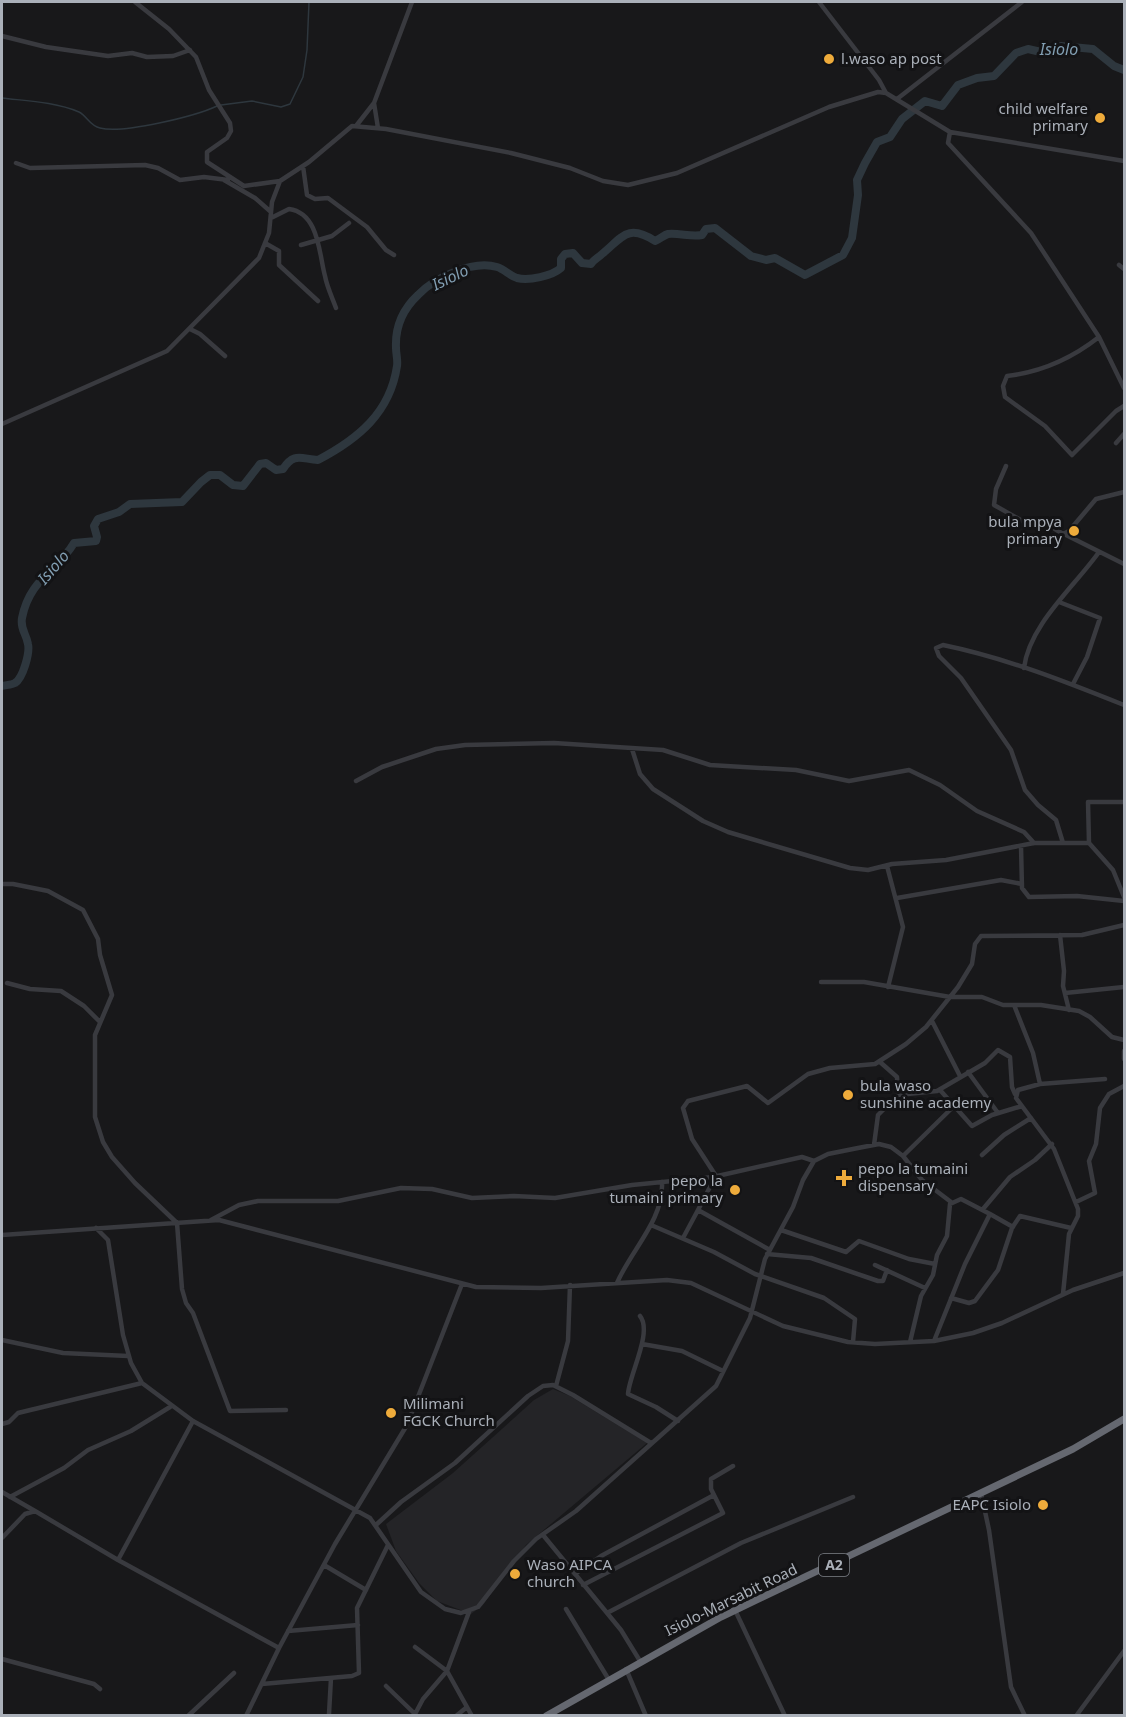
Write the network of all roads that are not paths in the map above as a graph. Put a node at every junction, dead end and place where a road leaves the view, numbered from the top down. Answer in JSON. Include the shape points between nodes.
{"nodes":[{"id":1,"x":135,"y":2,"type":"edge"},
{"id":2,"x":412,"y":2,"type":"edge"},
{"id":3,"x":819,"y":2,"type":"edge"},
{"id":4,"x":1022,"y":2,"type":"edge"},
{"id":5,"x":2,"y":36,"type":"edge"},
{"id":6,"x":190,"y":50,"type":"junction"},
{"id":7,"x":886,"y":93,"type":"junction"},
{"id":8,"x":897,"y":99,"type":"junction"},
{"id":9,"x":374,"y":103,"type":"junction"},
{"id":10,"x":356,"y":126,"type":"junction"},
{"id":11,"x":378,"y":128,"type":"junction"},
{"id":12,"x":950,"y":132,"type":"junction"},
{"id":13,"x":1125,"y":161,"type":"edge"},
{"id":14,"x":16,"y":163,"type":"dead end"},
{"id":15,"x":303,"y":166,"type":"junction"},
{"id":16,"x":224,"y":180,"type":"junction"},
{"id":17,"x":231,"y":180,"type":"junction"},
{"id":18,"x":280,"y":181,"type":"junction"},
{"id":19,"x":271,"y":215,"type":"junction"},
{"id":20,"x":349,"y":223,"type":"dead end"},
{"id":21,"x":318,"y":240,"type":"junction"},
{"id":22,"x":265,"y":243,"type":"junction"},
{"id":23,"x":301,"y":245,"type":"dead end"},
{"id":24,"x":394,"y":255,"type":"dead end"},
{"id":25,"x":1119,"y":266,"type":"dead end"},
{"id":26,"x":1125,"y":269,"type":"edge"},
{"id":27,"x":318,"y":301,"type":"dead end"},
{"id":28,"x":336,"y":308,"type":"dead end"},
{"id":29,"x":190,"y":329,"type":"junction"},
{"id":30,"x":1099,"y":337,"type":"junction"},
{"id":31,"x":225,"y":356,"type":"dead end"},
{"id":32,"x":1125,"y":388,"type":"edge"},
{"id":33,"x":1125,"y":406,"type":"edge"},
{"id":34,"x":2,"y":424,"type":"edge"},
{"id":35,"x":1125,"y":434,"type":"edge"},
{"id":36,"x":1116,"y":443,"type":"dead end"},
{"id":37,"x":1006,"y":466,"type":"dead end"},
{"id":38,"x":1125,"y":492,"type":"edge"},
{"id":39,"x":1064,"y":534,"type":"junction"},
{"id":40,"x":1099,"y":552,"type":"junction"},
{"id":41,"x":1125,"y":564,"type":"edge"},
{"id":42,"x":1059,"y":602,"type":"junction"},
{"id":43,"x":1024,"y":668,"type":"junction"},
{"id":44,"x":1073,"y":684,"type":"junction"},
{"id":45,"x":1125,"y":705,"type":"edge"},
{"id":46,"x":632,"y":749,"type":"junction"},
{"id":47,"x":356,"y":781,"type":"dead end"},
{"id":48,"x":1125,"y":802,"type":"edge"},
{"id":49,"x":1034,"y":843,"type":"junction"},
{"id":50,"x":1063,"y":843,"type":"junction"},
{"id":51,"x":1089,"y":843,"type":"junction"},
{"id":52,"x":1021,"y":846,"type":"junction"},
{"id":53,"x":887,"y":866,"type":"junction"},
{"id":54,"x":2,"y":884,"type":"edge"},
{"id":55,"x":1022,"y":884,"type":"junction"},
{"id":56,"x":897,"y":898,"type":"junction"},
{"id":57,"x":1125,"y":899,"type":"edge"},
{"id":58,"x":1125,"y":925,"type":"edge"},
{"id":59,"x":1060,"y":934,"type":"junction"},
{"id":60,"x":821,"y":982,"type":"dead end"},
{"id":61,"x":7,"y":983,"type":"dead end"},
{"id":62,"x":888,"y":987,"type":"junction"},
{"id":63,"x":1125,"y":987,"type":"edge"},
{"id":64,"x":1065,"y":993,"type":"junction"},
{"id":65,"x":950,"y":997,"type":"junction"},
{"id":66,"x":1014,"y":1005,"type":"junction"},
{"id":67,"x":1069,"y":1010,"type":"junction"},
{"id":68,"x":99,"y":1021,"type":"junction"},
{"id":69,"x":932,"y":1021,"type":"junction"},
{"id":70,"x":1125,"y":1040,"type":"edge"},
{"id":71,"x":1125,"y":1051,"type":"edge"},
{"id":72,"x":1125,"y":1059,"type":"edge"},
{"id":73,"x":880,"y":1062,"type":"junction"},
{"id":74,"x":968,"y":1072,"type":"junction"},
{"id":75,"x":960,"y":1076,"type":"junction"},
{"id":76,"x":1105,"y":1079,"type":"dead end"},
{"id":77,"x":1040,"y":1084,"type":"junction"},
{"id":78,"x":1125,"y":1086,"type":"edge"},
{"id":79,"x":940,"y":1090,"type":"junction"},
{"id":80,"x":1015,"y":1094,"type":"junction"},
{"id":81,"x":898,"y":1095,"type":"junction"},
{"id":82,"x":954,"y":1106,"type":"junction"},
{"id":83,"x":1022,"y":1106,"type":"junction"},
{"id":84,"x":998,"y":1113,"type":"junction"},
{"id":85,"x":1031,"y":1118,"type":"junction"},
{"id":86,"x":1052,"y":1144,"type":"junction"},
{"id":87,"x":874,"y":1145,"type":"junction"},
{"id":88,"x":982,"y":1155,"type":"dead end"},
{"id":89,"x":903,"y":1156,"type":"junction"},
{"id":90,"x":814,"y":1161,"type":"junction"},
{"id":91,"x":714,"y":1177,"type":"junction"},
{"id":92,"x":662,"y":1182,"type":"junction"},
{"id":93,"x":951,"y":1202,"type":"junction"},
{"id":94,"x":1076,"y":1202,"type":"junction"},
{"id":95,"x":983,"y":1209,"type":"junction"},
{"id":96,"x":698,"y":1210,"type":"junction"},
{"id":97,"x":990,"y":1214,"type":"junction"},
{"id":98,"x":211,"y":1220,"type":"junction"},
{"id":99,"x":177,"y":1223,"type":"junction"},
{"id":100,"x":651,"y":1225,"type":"junction"},
{"id":101,"x":1013,"y":1227,"type":"junction"},
{"id":102,"x":96,"y":1228,"type":"junction"},
{"id":103,"x":1071,"y":1228,"type":"junction"},
{"id":104,"x":781,"y":1230,"type":"junction"},
{"id":105,"x":2,"y":1234,"type":"edge"},
{"id":106,"x":683,"y":1238,"type":"junction"},
{"id":107,"x":768,"y":1252,"type":"junction"},
{"id":108,"x":875,"y":1264,"type":"dead end"},
{"id":109,"x":935,"y":1264,"type":"junction"},
{"id":110,"x":887,"y":1270,"type":"junction"},
{"id":111,"x":1125,"y":1273,"type":"edge"},
{"id":112,"x":760,"y":1276,"type":"junction"},
{"id":113,"x":617,"y":1283,"type":"junction"},
{"id":114,"x":462,"y":1284,"type":"junction"},
{"id":115,"x":570,"y":1285,"type":"junction"},
{"id":116,"x":925,"y":1288,"type":"junction"},
{"id":117,"x":1063,"y":1294,"type":"junction"},
{"id":118,"x":951,"y":1298,"type":"junction"},
{"id":119,"x":752,"y":1311,"type":"junction"},
{"id":120,"x":640,"y":1316,"type":"dead end"},
{"id":121,"x":2,"y":1340,"type":"edge"},
{"id":122,"x":934,"y":1341,"type":"junction"},
{"id":123,"x":853,"y":1342,"type":"junction"},
{"id":124,"x":910,"y":1342,"type":"junction"},
{"id":125,"x":642,"y":1344,"type":"junction"},
{"id":126,"x":128,"y":1356,"type":"junction"},
{"id":127,"x":723,"y":1371,"type":"junction"},
{"id":128,"x":142,"y":1383,"type":"junction"},
{"id":129,"x":556,"y":1386,"type":"junction"},
{"id":130,"x":170,"y":1407,"type":"junction"},
{"id":131,"x":286,"y":1410,"type":"dead end"},
{"id":132,"x":1125,"y":1419,"type":"edge"},
{"id":133,"x":678,"y":1421,"type":"junction"},
{"id":134,"x":193,"y":1422,"type":"junction"},
{"id":135,"x":2,"y":1424,"type":"edge"},
{"id":136,"x":651,"y":1443,"type":"junction"},
{"id":137,"x":733,"y":1466,"type":"dead end"},
{"id":138,"x":2,"y":1492,"type":"edge"},
{"id":139,"x":981,"y":1493,"type":"junction"},
{"id":140,"x":714,"y":1495,"type":"junction"},
{"id":141,"x":10,"y":1497,"type":"junction"},
{"id":142,"x":853,"y":1497,"type":"dead end"},
{"id":143,"x":354,"y":1510,"type":"junction"},
{"id":144,"x":35,"y":1511,"type":"junction"},
{"id":145,"x":376,"y":1524,"type":"junction"},
{"id":146,"x":543,"y":1535,"type":"junction"},
{"id":147,"x":2,"y":1539,"type":"edge"},
{"id":148,"x":388,"y":1545,"type":"junction"},
{"id":149,"x":118,"y":1560,"type":"junction"},
{"id":150,"x":324,"y":1565,"type":"junction"},
{"id":151,"x":575,"y":1574,"type":"junction"},
{"id":152,"x":583,"y":1585,"type":"junction"},
{"id":153,"x":366,"y":1590,"type":"junction"},
{"id":154,"x":566,"y":1609,"type":"dead end"},
{"id":155,"x":735,"y":1610,"type":"junction"},
{"id":156,"x":469,"y":1612,"type":"junction"},
{"id":157,"x":608,"y":1613,"type":"junction"},
{"id":158,"x":358,"y":1625,"type":"junction"},
{"id":159,"x":288,"y":1631,"type":"junction"},
{"id":160,"x":415,"y":1647,"type":"dead end"},
{"id":161,"x":279,"y":1648,"type":"junction"},
{"id":162,"x":1125,"y":1651,"type":"edge"},
{"id":163,"x":2,"y":1659,"type":"edge"},
{"id":164,"x":640,"y":1661,"type":"junction"},
{"id":165,"x":626,"y":1669,"type":"junction"},
{"id":166,"x":447,"y":1671,"type":"junction"},
{"id":167,"x":234,"y":1673,"type":"dead end"},
{"id":168,"x":331,"y":1678,"type":"junction"},
{"id":169,"x":609,"y":1680,"type":"junction"},
{"id":170,"x":262,"y":1684,"type":"junction"},
{"id":171,"x":386,"y":1686,"type":"dead end"},
{"id":172,"x":100,"y":1689,"type":"dead end"},
{"id":173,"x":467,"y":1707,"type":"junction"},
{"id":174,"x":327,"y":1715,"type":"edge"},
{"id":175,"x":414,"y":1715,"type":"edge"},
{"id":176,"x":188,"y":1716,"type":"edge"},
{"id":177,"x":246,"y":1716,"type":"edge"},
{"id":178,"x":456,"y":1716,"type":"edge"},
{"id":179,"x":472,"y":1716,"type":"edge"},
{"id":180,"x":546,"y":1716,"type":"edge"},
{"id":181,"x":646,"y":1716,"type":"edge"},
{"id":182,"x":785,"y":1716,"type":"edge"},
{"id":183,"x":1025,"y":1716,"type":"edge"},
{"id":184,"x":1076,"y":1716,"type":"edge"}],
"edges":[{"from":1,"to":6,"type":"street"},
{"from":2,"to":9,"type":"street"},
{"from":3,"to":7,"type":"street"},
{"from":4,"to":8,"type":"street"},
{"from":5,"to":6,"type":"street","via":[[108,56],[173,56]]},
{"from":6,"to":17,"type":"street","via":[[231,127],[227,138],[210,149],[206,159]]},
{"from":7,"to":8,"type":"street"},
{"from":7,"to":11,"type":"street","via":[[849,99],[704,162],[628,185],[609,183],[522,155]]},
{"from":8,"to":12,"type":"street"},
{"from":9,"to":10,"type":"street"},
{"from":9,"to":11,"type":"street"},
{"from":10,"to":11,"type":"street"},
{"from":10,"to":15,"type":"street","via":[[344,131]]},
{"from":12,"to":13,"type":"street"},
{"from":12,"to":30,"type":"street","via":[[948,143],[1031,233]]},
{"from":14,"to":16,"type":"street","via":[[36,169],[145,165],[180,180]]},
{"from":15,"to":18,"type":"street"},
{"from":15,"to":24,"type":"street","via":[[307,195],[328,198],[367,227]]},
{"from":16,"to":17,"type":"street"},
{"from":16,"to":19,"type":"street","via":[[255,198]]},
{"from":17,"to":18,"type":"street","via":[[250,187]]},
{"from":18,"to":19,"type":"street"},
{"from":19,"to":21,"type":"street","via":[[295,210],[308,222]]},
{"from":19,"to":22,"type":"street"},
{"from":20,"to":21,"type":"street","via":[[332,236]]},
{"from":21,"to":23,"type":"street"},
{"from":21,"to":28,"type":"street"},
{"from":22,"to":27,"type":"street","via":[[279,251],[279,265]]},
{"from":22,"to":29,"type":"street","via":[[253,264]]},
{"from":25,"to":26,"type":"street"},
{"from":29,"to":31,"type":"street"},
{"from":29,"to":34,"type":"street","via":[[162,356],[148,358]]},
{"from":30,"to":32,"type":"street"},
{"from":30,"to":33,"type":"street","via":[[1056,365],[1007,376],[1003,386],[1005,397],[1045,426],[1071,455]]},
{"from":35,"to":36,"type":"street"},
{"from":37,"to":39,"type":"street","via":[[994,505],[1033,527],[1047,524]]},
{"from":38,"to":39,"type":"street","via":[[1096,499]]},
{"from":39,"to":40,"type":"street"},
{"from":40,"to":41,"type":"street"},
{"from":40,"to":42,"type":"street"},
{"from":42,"to":43,"type":"street","via":[[1029,648]]},
{"from":42,"to":44,"type":"street","via":[[1100,619],[1088,657]]},
{"from":43,"to":44,"type":"street"},
{"from":43,"to":50,"type":"street","via":[[978,652],[943,645],[936,648],[1009,747],[1025,790],[1056,820]]},
{"from":44,"to":45,"type":"street"},
{"from":46,"to":47,"type":"street","via":[[571,743],[465,745],[420,753]]},
{"from":46,"to":49,"type":"street","via":[[663,750],[718,767],[796,770],[849,781],[909,770],[940,785],[972,808],[1024,832]]},
{"from":46,"to":53,"type":"street","via":[[640,774],[653,789],[713,826],[850,868]]},
{"from":48,"to":51,"type":"street","via":[[1088,802]]},
{"from":49,"to":50,"type":"street"},
{"from":49,"to":52,"type":"street"},
{"from":50,"to":51,"type":"street"},
{"from":51,"to":57,"type":"street","via":[[1113,870]]},
{"from":52,"to":53,"type":"street"},
{"from":52,"to":55,"type":"street"},
{"from":53,"to":56,"type":"street"},
{"from":54,"to":68,"type":"street","via":[[48,891],[87,915],[98,939],[112,995]]},
{"from":55,"to":56,"type":"street","via":[[1001,880]]},
{"from":55,"to":57,"type":"street","via":[[1032,898]]},
{"from":56,"to":62,"type":"street","via":[[902,932]]},
{"from":58,"to":59,"type":"street","via":[[1088,934]]},
{"from":59,"to":64,"type":"street"},
{"from":59,"to":65,"type":"street","via":[[978,937],[971,966]]},
{"from":60,"to":62,"type":"street","via":[[864,982]]},
{"from":61,"to":68,"type":"street","via":[[61,991]]},
{"from":62,"to":65,"type":"street"},
{"from":63,"to":64,"type":"street"},
{"from":64,"to":67,"type":"street"},
{"from":65,"to":66,"type":"street","via":[[982,997]]},
{"from":65,"to":69,"type":"street"},
{"from":66,"to":67,"type":"street"},
{"from":66,"to":77,"type":"street","via":[[1033,1053]]},
{"from":67,"to":70,"type":"street","via":[[1086,1014],[1112,1037]]},
{"from":68,"to":99,"type":"street","via":[[94,1045],[93,1107],[100,1134],[120,1167]]},
{"from":69,"to":73,"type":"street"},
{"from":69,"to":75,"type":"street"},
{"from":71,"to":72,"type":"street"},
{"from":73,"to":81,"type":"street","via":[[897,1077]]},
{"from":73,"to":91,"type":"street","via":[[812,1072],[768,1103],[747,1086],[687,1101],[683,1108],[689,1131]]},
{"from":74,"to":75,"type":"street"},
{"from":74,"to":80,"type":"street","via":[[987,1062],[996,1051],[1002,1051],[1010,1057]]},
{"from":74,"to":84,"type":"street"},
{"from":75,"to":79,"type":"street"},
{"from":76,"to":77,"type":"street"},
{"from":77,"to":80,"type":"street"},
{"from":78,"to":94,"type":"street","via":[[1109,1094],[1101,1106],[1096,1144],[1089,1161],[1095,1193]]},
{"from":79,"to":81,"type":"street"},
{"from":79,"to":82,"type":"street"},
{"from":80,"to":83,"type":"street"},
{"from":81,"to":87,"type":"street","via":[[878,1115]]},
{"from":82,"to":84,"type":"street","via":[[972,1125]]},
{"from":82,"to":89,"type":"street"},
{"from":83,"to":84,"type":"street"},
{"from":83,"to":85,"type":"street"},
{"from":85,"to":86,"type":"street"},
{"from":85,"to":88,"type":"street"},
{"from":86,"to":94,"type":"street"},
{"from":86,"to":95,"type":"street","via":[[1010,1177]]},
{"from":87,"to":89,"type":"street","via":[[891,1147]]},
{"from":87,"to":90,"type":"street","via":[[828,1154]]},
{"from":89,"to":93,"type":"street","via":[[922,1180]]},
{"from":90,"to":91,"type":"street","via":[[802,1157]]},
{"from":90,"to":104,"type":"street"},
{"from":91,"to":92,"type":"street"},
{"from":91,"to":96,"type":"street"},
{"from":92,"to":98,"type":"street","via":[[555,1198],[472,1198],[432,1189],[401,1188],[338,1201],[258,1201],[238,1205]]},
{"from":92,"to":100,"type":"street"},
{"from":93,"to":95,"type":"street","via":[[961,1199]]},
{"from":93,"to":109,"type":"street","via":[[947,1236]]},
{"from":94,"to":103,"type":"street","via":[[1078,1216]]},
{"from":95,"to":97,"type":"street"},
{"from":96,"to":106,"type":"street"},
{"from":96,"to":107,"type":"street"},
{"from":97,"to":101,"type":"street"},
{"from":97,"to":118,"type":"street"},
{"from":98,"to":99,"type":"street"},
{"from":98,"to":114,"type":"street","via":[[231,1222]]},
{"from":99,"to":102,"type":"street"},
{"from":99,"to":131,"type":"street","via":[[184,1300],[193,1313],[230,1411]]},
{"from":100,"to":106,"type":"street"},
{"from":100,"to":113,"type":"street"},
{"from":101,"to":103,"type":"street","via":[[1022,1216]]},
{"from":101,"to":118,"type":"street","via":[[998,1270],[975,1301]]},
{"from":102,"to":105,"type":"street"},
{"from":102,"to":126,"type":"street","via":[[108,1240]]},
{"from":103,"to":117,"type":"street"},
{"from":104,"to":107,"type":"street"},
{"from":104,"to":109,"type":"street","via":[[846,1252],[859,1241]]},
{"from":106,"to":112,"type":"street"},
{"from":107,"to":110,"type":"street","via":[[811,1258],[878,1281],[884,1280]]},
{"from":107,"to":112,"type":"street"},
{"from":108,"to":110,"type":"street"},
{"from":109,"to":116,"type":"street"},
{"from":110,"to":116,"type":"street"},
{"from":111,"to":117,"type":"street"},
{"from":112,"to":119,"type":"street"},
{"from":112,"to":123,"type":"street","via":[[820,1296],[846,1311],[856,1320]]},
{"from":113,"to":115,"type":"street"},
{"from":113,"to":119,"type":"street","via":[[691,1282]]},
{"from":114,"to":115,"type":"street","via":[[507,1289]]},
{"from":114,"to":143,"type":"street","via":[[407,1425]]},
{"from":115,"to":129,"type":"street","via":[[568,1341]]},
{"from":116,"to":124,"type":"street"},
{"from":117,"to":122,"type":"street","via":[[994,1327]]},
{"from":118,"to":122,"type":"street"},
{"from":119,"to":123,"type":"street","via":[[783,1326]]},
{"from":119,"to":127,"type":"street"},
{"from":120,"to":125,"type":"street","via":[[644,1322]]},
{"from":121,"to":126,"type":"street","via":[[63,1353]]},
{"from":122,"to":124,"type":"street"},
{"from":123,"to":124,"type":"street"},
{"from":125,"to":127,"type":"street","via":[[682,1351]]},
{"from":125,"to":133,"type":"street","via":[[628,1395]]},
{"from":126,"to":128,"type":"street"},
{"from":127,"to":133,"type":"street","via":[[709,1395]]},
{"from":128,"to":130,"type":"street"},
{"from":128,"to":135,"type":"street","via":[[18,1413]]},
{"from":129,"to":136,"type":"street"},
{"from":129,"to":145,"type":"street","via":[[543,1386],[532,1392],[455,1463]]},
{"from":130,"to":134,"type":"street"},
{"from":130,"to":141,"type":"street"},
{"from":132,"to":139,"type":"highway","name":"Isiolo-Marsabit Road","number":"A2"},
{"from":133,"to":136,"type":"street"},
{"from":134,"to":143,"type":"street"},
{"from":134,"to":149,"type":"street"},
{"from":136,"to":146,"type":"street"},
{"from":137,"to":140,"type":"street","via":[[712,1478]]},
{"from":138,"to":141,"type":"street"},
{"from":139,"to":155,"type":"highway","name":"Isiolo-Marsabit Road","number":"A2"},
{"from":139,"to":183,"type":"street","via":[[1011,1687]]},
{"from":140,"to":151,"type":"street","via":[[600,1556]]},
{"from":140,"to":152,"type":"street","via":[[723,1513]]},
{"from":141,"to":144,"type":"street"},
{"from":142,"to":157,"type":"street","via":[[741,1543]]},
{"from":143,"to":145,"type":"street"},
{"from":143,"to":150,"type":"street"},
{"from":144,"to":147,"type":"street","via":[[25,1514]]},
{"from":144,"to":149,"type":"street"},
{"from":145,"to":148,"type":"street"},
{"from":146,"to":151,"type":"street"},
{"from":146,"to":156,"type":"street"},
{"from":148,"to":153,"type":"street"},
{"from":148,"to":156,"type":"street","via":[[414,1585],[429,1600],[451,1612]]},
{"from":149,"to":161,"type":"street"},
{"from":150,"to":153,"type":"street"},
{"from":150,"to":159,"type":"street"},
{"from":151,"to":152,"type":"street"},
{"from":152,"to":157,"type":"street"},
{"from":153,"to":158,"type":"street","via":[[357,1608]]},
{"from":154,"to":169,"type":"street"},
{"from":155,"to":164,"type":"highway","name":"Isiolo-Marsabit Road","number":"A2"},
{"from":155,"to":182,"type":"street"},
{"from":156,"to":166,"type":"street"},
{"from":157,"to":164,"type":"street"},
{"from":158,"to":159,"type":"street"},
{"from":158,"to":168,"type":"street","via":[[360,1672],[352,1677]]},
{"from":159,"to":161,"type":"street"},
{"from":160,"to":166,"type":"street"},
{"from":161,"to":170,"type":"street"},
{"from":162,"to":184,"type":"street"},
{"from":163,"to":172,"type":"street","via":[[94,1684]]},
{"from":164,"to":165,"type":"highway","name":"Isiolo-Marsabit Road","number":"A2"},
{"from":165,"to":169,"type":"highway","name":"Isiolo-Marsabit Road","number":"A2"},
{"from":165,"to":181,"type":"street"},
{"from":166,"to":173,"type":"street"},
{"from":166,"to":175,"type":"street"},
{"from":167,"to":176,"type":"street"},
{"from":168,"to":170,"type":"street"},
{"from":168,"to":174,"type":"street"},
{"from":169,"to":180,"type":"highway","name":"Isiolo-Marsabit Road","number":"A2"},
{"from":170,"to":177,"type":"street"},
{"from":171,"to":175,"type":"street"},
{"from":173,"to":178,"type":"street"},
{"from":173,"to":179,"type":"street"}]}
